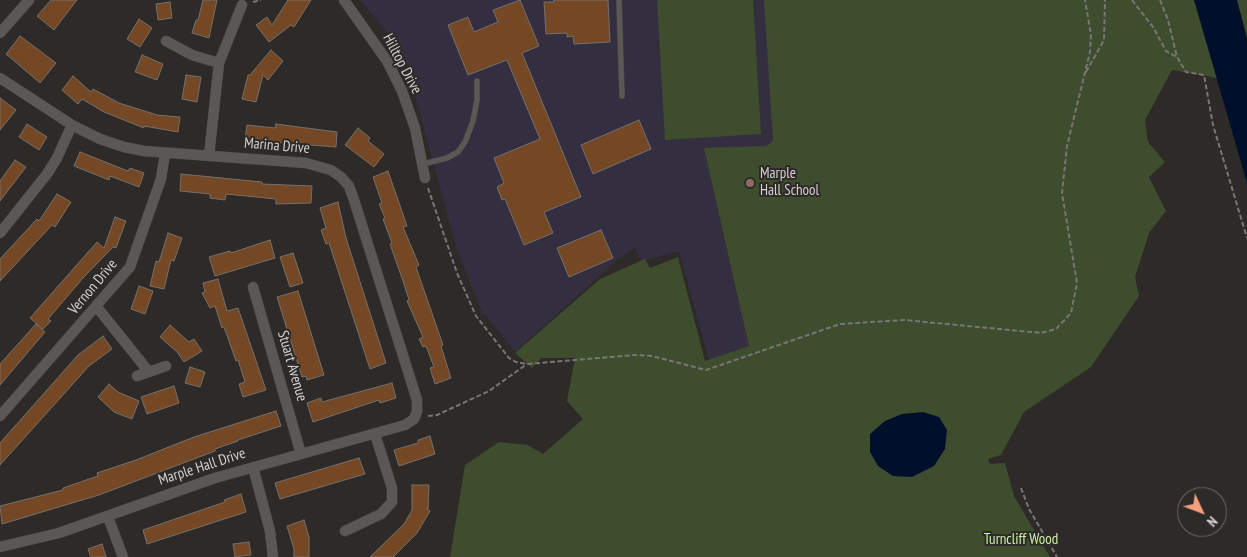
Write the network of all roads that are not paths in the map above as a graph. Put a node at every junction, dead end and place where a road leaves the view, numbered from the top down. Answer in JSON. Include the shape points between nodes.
{"nodes":[{"id":1,"x":29,"y":0,"type":"edge"},
{"id":2,"x":344,"y":0,"type":"edge"},
{"id":3,"x":619,"y":0,"type":"edge"},
{"id":4,"x":248,"y":2,"type":"edge"},
{"id":5,"x":0,"y":33,"type":"edge"},
{"id":6,"x":166,"y":41,"type":"dead end"},
{"id":7,"x":219,"y":63,"type":"junction"},
{"id":8,"x":0,"y":78,"type":"edge"},
{"id":9,"x":477,"y":80,"type":"dead end"},
{"id":10,"x":622,"y":96,"type":"dead end"},
{"id":11,"x":72,"y":125,"type":"junction"},
{"id":12,"x":165,"y":153,"type":"junction"},
{"id":13,"x":210,"y":156,"type":"junction"},
{"id":14,"x":423,"y":164,"type":"junction"},
{"id":15,"x":425,"y":178,"type":"road end"},
{"id":16,"x":0,"y":233,"type":"edge"},
{"id":17,"x":253,"y":287,"type":"dead end"},
{"id":18,"x":96,"y":306,"type":"junction"},
{"id":19,"x":166,"y":366,"type":"dead end"},
{"id":20,"x":150,"y":372,"type":"junction"},
{"id":21,"x":137,"y":376,"type":"dead end"},
{"id":22,"x":0,"y":416,"type":"edge"},
{"id":23,"x":414,"y":419,"type":"joint"},
{"id":24,"x":375,"y":434,"type":"junction"},
{"id":25,"x":301,"y":454,"type":"junction"},
{"id":26,"x":253,"y":467,"type":"junction"},
{"id":27,"x":108,"y":517,"type":"junction"},
{"id":28,"x":347,"y":526,"type":"dead end"},
{"id":29,"x":0,"y":547,"type":"edge"},
{"id":30,"x":123,"y":557,"type":"edge"},
{"id":31,"x":273,"y":557,"type":"edge"}],
"edges":[{"from":1,"to":5,"type":"street"},
{"from":2,"to":14,"type":"street","name":"Hilltop Drive","via":[[387,61],[402,91]]},
{"from":3,"to":10,"type":"lane"},
{"from":4,"to":7,"type":"street"},
{"from":6,"to":7,"type":"street","via":[[192,55]]},
{"from":7,"to":13,"type":"street"},
{"from":8,"to":11,"type":"street","name":"Marina Drive"},
{"from":9,"to":14,"type":"lane","via":[[478,100],[465,142],[448,158]]},
{"from":11,"to":12,"type":"street","name":"Marina Drive","via":[[124,147]]},
{"from":11,"to":16,"type":"street","via":[[58,158]]},
{"from":12,"to":13,"type":"street","name":"Marina Drive"},
{"from":12,"to":18,"type":"street","name":"Vernon Drive","via":[[161,179],[136,255],[122,277]]},
{"from":13,"to":23,"type":"street","name":"Marina Drive","via":[[306,162],[332,170],[349,186],[417,400]]},
{"from":14,"to":15,"type":"street","name":"Hilltop Drive"},
{"from":17,"to":25,"type":"street","name":"Stuart Avenue"},
{"from":18,"to":20,"type":"street"},
{"from":18,"to":22,"type":"street","name":"Vernon Drive"},
{"from":19,"to":20,"type":"street"},
{"from":20,"to":21,"type":"street"},
{"from":23,"to":24,"type":"street","name":"Marple Hall Drive"},
{"from":24,"to":25,"type":"street","name":"Marple Hall Drive"},
{"from":24,"to":28,"type":"street","via":[[392,488],[392,502],[381,514]]},
{"from":25,"to":26,"type":"street","name":"Marple Hall Drive"},
{"from":26,"to":27,"type":"street","name":"Marple Hall Drive","via":[[160,496]]},
{"from":26,"to":31,"type":"street","via":[[270,531]]},
{"from":27,"to":29,"type":"street","name":"Marple Hall Drive"},
{"from":27,"to":30,"type":"street"}]}
